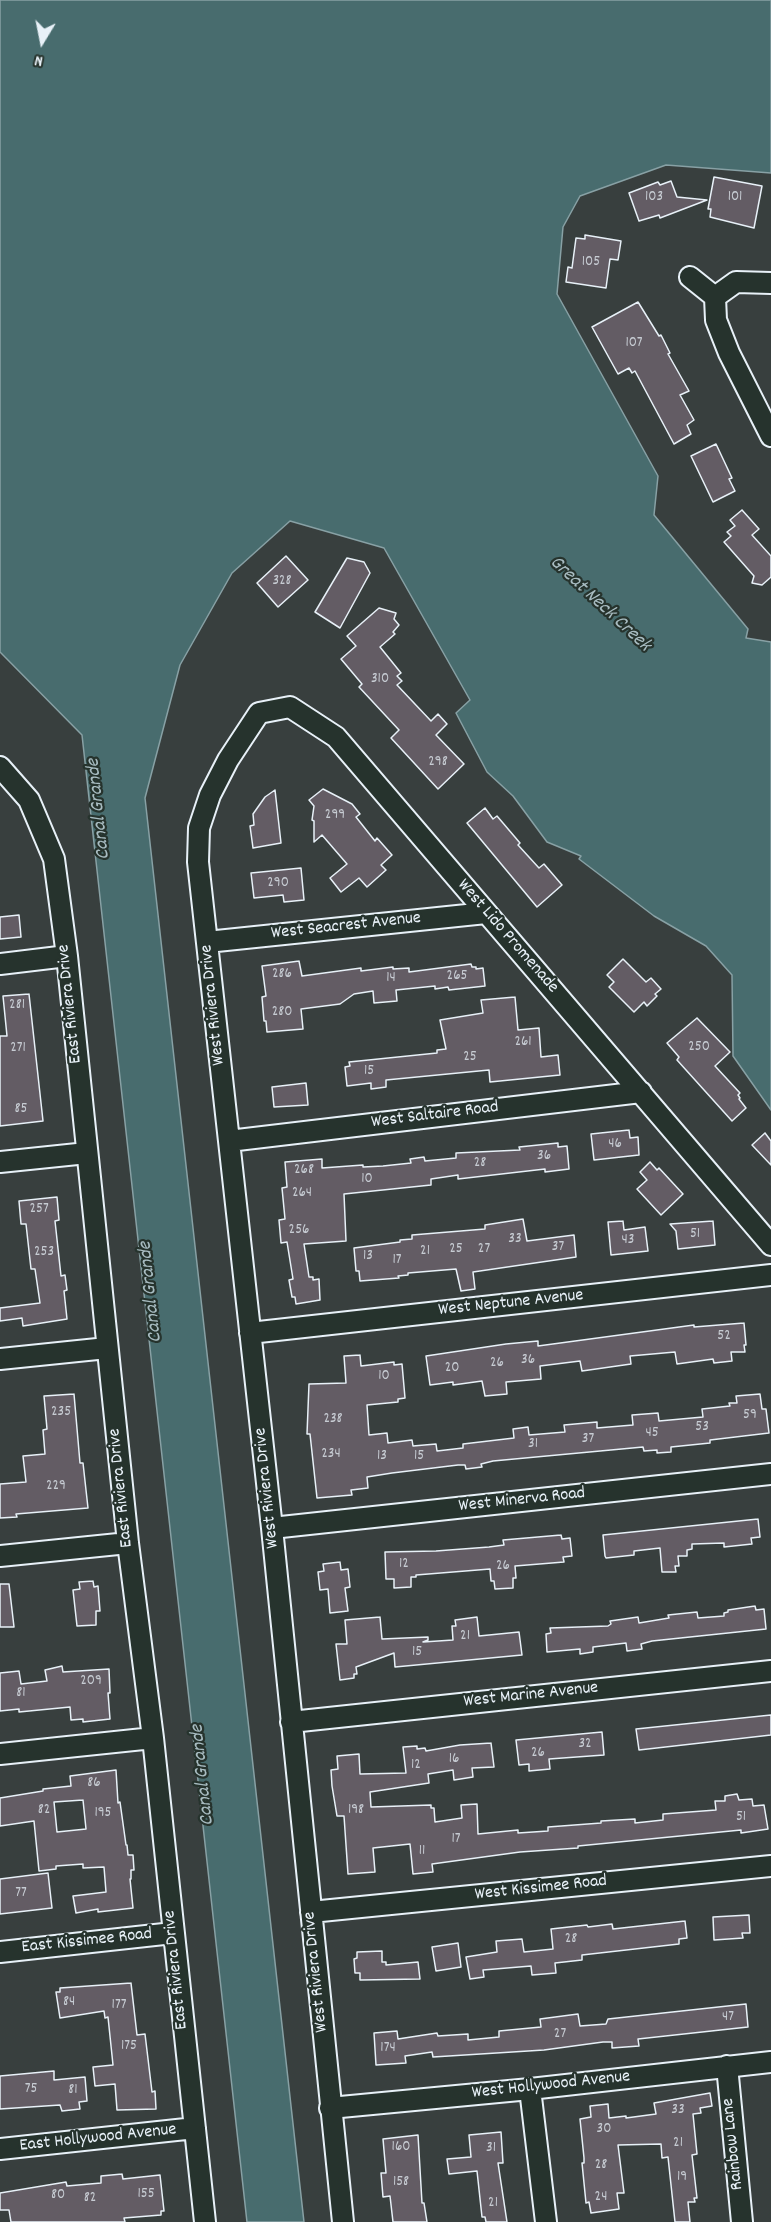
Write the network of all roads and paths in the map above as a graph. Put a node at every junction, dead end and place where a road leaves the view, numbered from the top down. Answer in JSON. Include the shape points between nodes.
{"nodes":[{"id":1,"x":690,"y":277,"type":"dead end"},
{"id":2,"x":771,"y":283,"type":"edge"},
{"id":3,"x":715,"y":297,"type":"junction"},
{"id":4,"x":771,"y":436,"type":"edge"},
{"id":5,"x":228,"y":760,"type":"joint"},
{"id":6,"x":1,"y":767,"type":"edge"},
{"id":7,"x":486,"y":913,"type":"junction"},
{"id":8,"x":207,"y":942,"type":"junction"},
{"id":9,"x":67,"y":956,"type":"junction"},
{"id":10,"x":0,"y":963,"type":"edge"},
{"id":11,"x":641,"y":1092,"type":"junction"},
{"id":12,"x":229,"y":1141,"type":"junction"},
{"id":13,"x":87,"y":1153,"type":"junction"},
{"id":14,"x":0,"y":1162,"type":"edge"},
{"id":15,"x":771,"y":1245,"type":"edge"},
{"id":16,"x":771,"y":1275,"type":"edge"},
{"id":17,"x":250,"y":1333,"type":"junction"},
{"id":18,"x":107,"y":1348,"type":"junction"},
{"id":19,"x":0,"y":1359,"type":"edge"},
{"id":20,"x":771,"y":1474,"type":"edge"},
{"id":21,"x":272,"y":1528,"type":"junction"},
{"id":22,"x":128,"y":1543,"type":"junction"},
{"id":23,"x":0,"y":1556,"type":"edge"},
{"id":24,"x":771,"y":1671,"type":"edge"},
{"id":25,"x":291,"y":1722,"type":"junction"},
{"id":26,"x":153,"y":1738,"type":"junction"},
{"id":27,"x":0,"y":1754,"type":"edge"},
{"id":28,"x":771,"y":1866,"type":"edge"},
{"id":29,"x":311,"y":1912,"type":"junction"},
{"id":30,"x":173,"y":1933,"type":"junction"},
{"id":31,"x":0,"y":1952,"type":"edge"},
{"id":32,"x":771,"y":2062,"type":"edge"},
{"id":33,"x":727,"y":2066,"type":"junction"},
{"id":34,"x":530,"y":2089,"type":"junction"},
{"id":35,"x":330,"y":2108,"type":"junction"},
{"id":36,"x":195,"y":2128,"type":"junction"},
{"id":37,"x":0,"y":2149,"type":"edge"},
{"id":38,"x":205,"y":2222,"type":"edge"},
{"id":39,"x":343,"y":2222,"type":"edge"},
{"id":40,"x":546,"y":2222,"type":"edge"},
{"id":41,"x":742,"y":2222,"type":"edge"}],
"edges":[{"from":1,"to":3,"type":"street"},
{"from":2,"to":3,"type":"street","via":[[736,282]]},
{"from":3,"to":4,"type":"street","via":[[716,320],[729,353]]},
{"from":5,"to":7,"type":"street","name":"West Lido Promenade","via":[[259,713],[290,707],[336,737]]},
{"from":5,"to":8,"type":"street","name":"West Riviera Drive","via":[[199,828],[198,862]]},
{"from":6,"to":9,"type":"street","name":"East Riviera Drive","via":[[29,800],[54,859]]},
{"from":7,"to":8,"type":"street","name":"West Seacrest Avenue"},
{"from":7,"to":11,"type":"street","name":"West Lido Promenade"},
{"from":8,"to":12,"type":"street","name":"West Riviera Drive"},
{"from":9,"to":10,"type":"street"},
{"from":9,"to":13,"type":"street","name":"East Riviera Drive"},
{"from":11,"to":12,"type":"street","name":"West Saltaire Road"},
{"from":11,"to":15,"type":"street","name":"West Lido Promenade"},
{"from":12,"to":17,"type":"street","name":"West Riviera Drive"},
{"from":13,"to":14,"type":"street"},
{"from":13,"to":18,"type":"street","name":"East Riviera Drive"},
{"from":16,"to":17,"type":"street","name":"West Neptune Avenue"},
{"from":17,"to":21,"type":"street","name":"West Riviera Drive"},
{"from":18,"to":19,"type":"street"},
{"from":18,"to":22,"type":"street","name":"East Riviera Drive"},
{"from":20,"to":21,"type":"street","name":"West Minerva Road"},
{"from":21,"to":25,"type":"street","name":"West Riviera Drive"},
{"from":22,"to":23,"type":"street"},
{"from":22,"to":26,"type":"street","name":"East Riviera Drive"},
{"from":24,"to":25,"type":"street","name":"West Marine Avenue"},
{"from":25,"to":29,"type":"street","name":"West Riviera Drive"},
{"from":26,"to":27,"type":"street"},
{"from":26,"to":30,"type":"street","name":"East Riviera Drive"},
{"from":28,"to":29,"type":"street","name":"West Kissimee Road"},
{"from":29,"to":35,"type":"street","name":"West Riviera Drive"},
{"from":30,"to":31,"type":"street","name":"East Kissimee Road"},
{"from":30,"to":36,"type":"street","name":"East Riviera Drive"},
{"from":32,"to":33,"type":"street","name":"West Hollywood Avenue"},
{"from":33,"to":34,"type":"street","name":"West Hollywood Avenue"},
{"from":33,"to":41,"type":"street","name":"Rainbow Lane"},
{"from":34,"to":35,"type":"street","name":"West Hollywood Avenue"},
{"from":34,"to":40,"type":"street"},
{"from":35,"to":39,"type":"street","name":"West Riviera Drive"},
{"from":36,"to":37,"type":"street","name":"East Hollywood Avenue"},
{"from":36,"to":38,"type":"street","name":"East Riviera Drive"}]}
